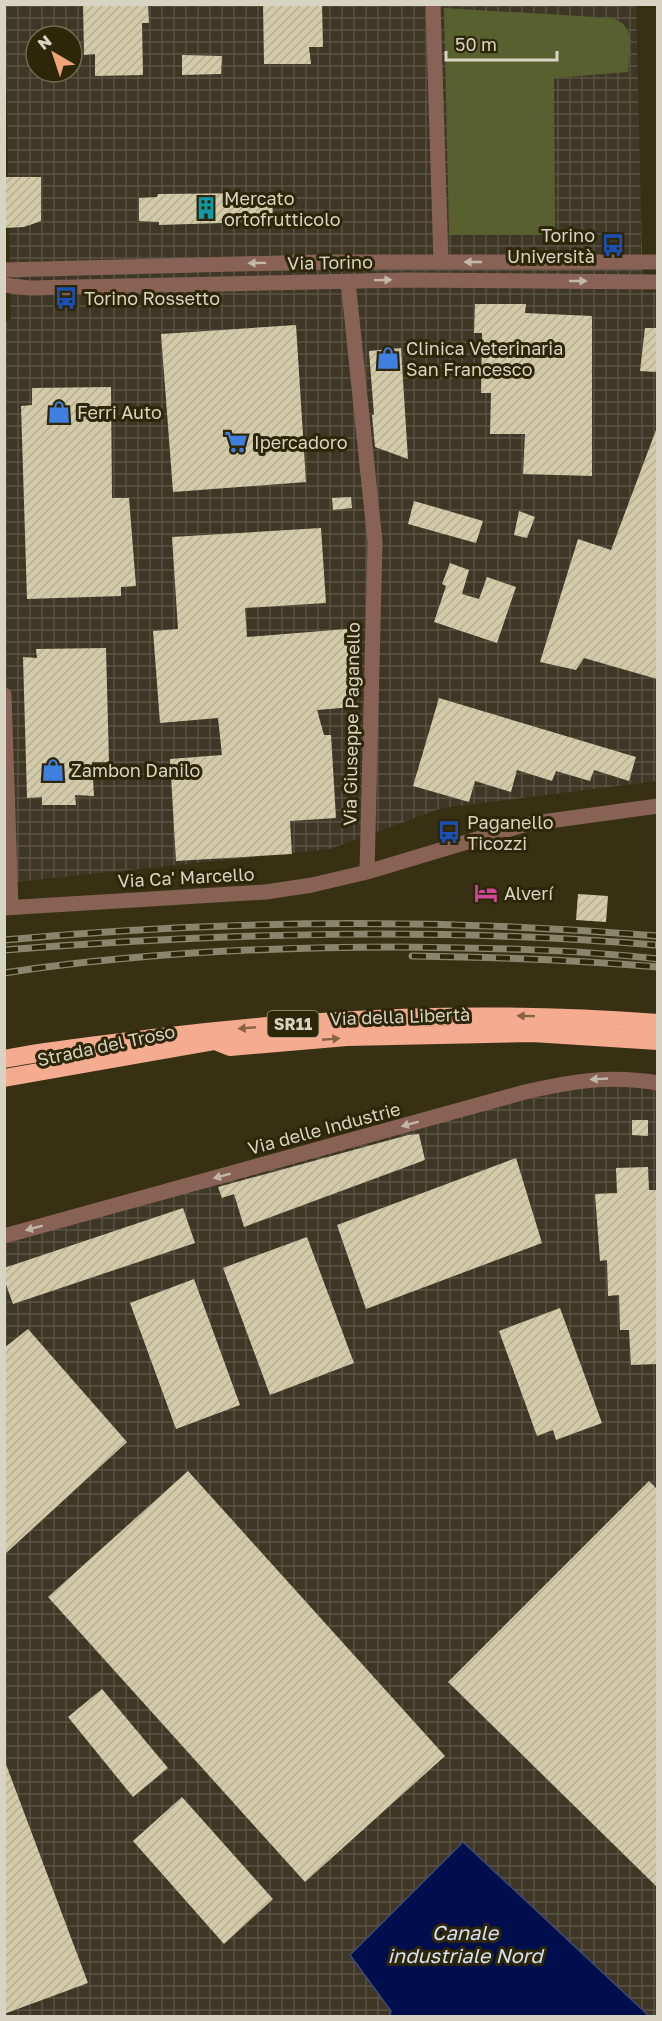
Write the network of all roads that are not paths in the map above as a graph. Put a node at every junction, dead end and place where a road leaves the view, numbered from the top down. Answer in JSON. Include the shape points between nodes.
{"nodes":[{"id":1,"x":433,"y":4,"type":"edge"},
{"id":2,"x":441,"y":262,"type":"junction"},
{"id":3,"x":657,"y":262,"type":"edge"},
{"id":4,"x":4,"y":270,"type":"edge"},
{"id":5,"x":348,"y":281,"type":"junction"},
{"id":6,"x":657,"y":282,"type":"edge"},
{"id":7,"x":4,"y":285,"type":"edge"},
{"id":8,"x":4,"y":695,"type":"edge"},
{"id":9,"x":657,"y":806,"type":"edge"},
{"id":10,"x":367,"y":872,"type":"junction"},
{"id":11,"x":8,"y":907,"type":"edge"},
{"id":12,"x":657,"y":1013,"type":"edge"},
{"id":13,"x":584,"y":1018,"type":"junction"},
{"id":14,"x":657,"y":1036,"type":"edge"},
{"id":15,"x":215,"y":1041,"type":"junction"},
{"id":16,"x":4,"y":1059,"type":"edge"},
{"id":17,"x":4,"y":1078,"type":"edge"},
{"id":18,"x":657,"y":1083,"type":"edge"},
{"id":19,"x":4,"y":1085,"type":"edge"},
{"id":20,"x":4,"y":1236,"type":"edge"}],
"edges":[{"from":1,"to":2,"type":"street"},
{"from":3,"to":2,"type":"street","name":"Via Torino","one_way":true},
{"from":2,"to":4,"type":"street","name":"Via Torino","one_way":true},
{"from":5,"to":6,"type":"street","name":"Via Torino","one_way":true},
{"from":5,"to":7,"type":"street","name":"Via Torino","via":[[29,288]]},
{"from":5,"to":10,"type":"street","name":"Via Giuseppe Paganello","via":[[375,542]]},
{"from":8,"to":11,"type":"street"},
{"from":9,"to":10,"type":"street","via":[[527,824]]},
{"from":10,"to":11,"type":"street","name":"Via Ca' Marcello","via":[[266,892]]},
{"from":12,"to":13,"type":"highway"},
{"from":13,"to":14,"type":"highway","name":"Via della Libertà","number":"SR11"},
{"from":13,"to":16,"type":"highway","name":"Via della Libertà","number":"SR11","one_way":true,"via":[[421,1016],[323,1021],[46,1050]]},
{"from":15,"to":14,"type":"highway","name":"Via della Libertà","number":"SR11","one_way":true,"via":[[230,1047],[347,1037],[532,1033]]},
{"from":15,"to":17,"type":"highway","name":"Via della Libertà","number":"SR11"},
{"from":15,"to":19,"type":"street","name":"Strada del Troso","via":[[122,1064]]},
{"from":18,"to":20,"type":"street","name":"Via delle Industrie","one_way":true,"via":[[576,1081],[535,1090]]}]}
